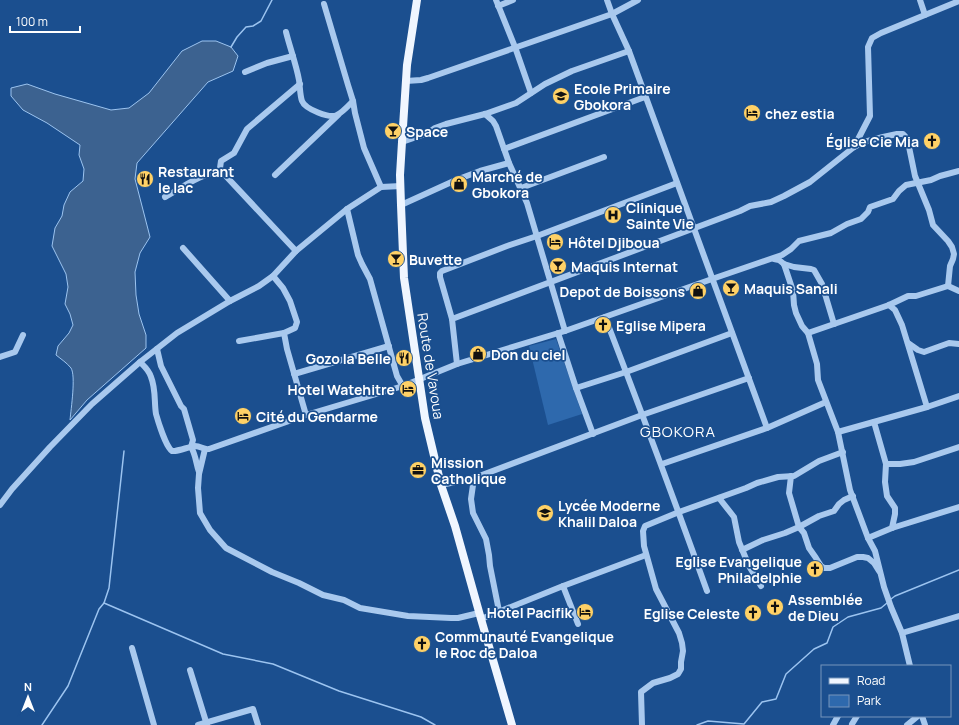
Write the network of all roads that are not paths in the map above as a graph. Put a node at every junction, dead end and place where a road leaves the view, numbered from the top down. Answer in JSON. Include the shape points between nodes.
{"nodes":[{"id":1,"x":417,"y":0,"type":"edge"},
{"id":2,"x":513,"y":0,"type":"edge"},
{"id":3,"x":607,"y":0,"type":"edge"},
{"id":4,"x":638,"y":0,"type":"edge"},
{"id":5,"x":920,"y":0,"type":"edge"},
{"id":6,"x":959,"y":1,"type":"edge"},
{"id":7,"x":497,"y":3,"type":"edge"},
{"id":8,"x":324,"y":4,"type":"dead end"},
{"id":9,"x":612,"y":14,"type":"junction"},
{"id":10,"x":925,"y":15,"type":"junction"},
{"id":11,"x":286,"y":32,"type":"dead end"},
{"id":12,"x":515,"y":47,"type":"junction"},
{"id":13,"x":628,"y":51,"type":"junction"},
{"id":14,"x":292,"y":56,"type":"junction"},
{"id":15,"x":245,"y":72,"type":"dead end"},
{"id":16,"x":406,"y":81,"type":"junction"},
{"id":17,"x":300,"y":84,"type":"junction"},
{"id":18,"x":531,"y":93,"type":"junction"},
{"id":19,"x":645,"y":97,"type":"junction"},
{"id":20,"x":353,"y":101,"type":"junction"},
{"id":21,"x":485,"y":114,"type":"junction"},
{"id":22,"x":338,"y":115,"type":"junction"},
{"id":23,"x":402,"y":142,"type":"junction"},
{"id":24,"x":854,"y":147,"type":"junction"},
{"id":25,"x":504,"y":149,"type":"junction"},
{"id":26,"x":604,"y":157,"type":"dead end"},
{"id":27,"x":509,"y":163,"type":"junction"},
{"id":28,"x":959,"y":171,"type":"edge"},
{"id":29,"x":223,"y":173,"type":"junction"},
{"id":30,"x":275,"y":175,"type":"dead end"},
{"id":31,"x":918,"y":182,"type":"junction"},
{"id":32,"x":677,"y":183,"type":"junction"},
{"id":33,"x":401,"y":186,"type":"junction"},
{"id":34,"x":381,"y":187,"type":"junction"},
{"id":35,"x":521,"y":188,"type":"junction"},
{"id":36,"x":165,"y":197,"type":"dead end"},
{"id":37,"x":401,"y":205,"type":"junction"},
{"id":38,"x":347,"y":209,"type":"junction"},
{"id":39,"x":694,"y":228,"type":"junction"},
{"id":40,"x":538,"y":236,"type":"junction"},
{"id":41,"x":183,"y":248,"type":"dead end"},
{"id":42,"x":296,"y":251,"type":"junction"},
{"id":43,"x":770,"y":259,"type":"junction"},
{"id":44,"x":784,"y":264,"type":"junction"},
{"id":45,"x":273,"y":276,"type":"junction"},
{"id":46,"x":712,"y":279,"type":"junction"},
{"id":47,"x":550,"y":282,"type":"junction"},
{"id":48,"x":948,"y":286,"type":"junction"},
{"id":49,"x":959,"y":291,"type":"edge"},
{"id":50,"x":230,"y":301,"type":"junction"},
{"id":51,"x":889,"y":305,"type":"junction"},
{"id":52,"x":605,"y":317,"type":"junction"},
{"id":53,"x":452,"y":318,"type":"junction"},
{"id":54,"x":834,"y":324,"type":"junction"},
{"id":55,"x":565,"y":331,"type":"junction"},
{"id":56,"x":284,"y":333,"type":"junction"},
{"id":57,"x":558,"y":333,"type":"junction"},
{"id":58,"x":732,"y":333,"type":"junction"},
{"id":59,"x":808,"y":333,"type":"junction"},
{"id":60,"x":23,"y":335,"type":"dead end"},
{"id":61,"x":239,"y":341,"type":"dead end"},
{"id":62,"x":908,"y":343,"type":"junction"},
{"id":63,"x":959,"y":344,"type":"edge"},
{"id":64,"x":389,"y":346,"type":"junction"},
{"id":65,"x":157,"y":349,"type":"junction"},
{"id":66,"x":0,"y":357,"type":"edge"},
{"id":67,"x":140,"y":362,"type":"junction"},
{"id":68,"x":457,"y":364,"type":"junction"},
{"id":69,"x":626,"y":372,"type":"junction"},
{"id":70,"x":294,"y":374,"type":"junction"},
{"id":71,"x":749,"y":378,"type":"junction"},
{"id":72,"x":419,"y":379,"type":"junction"},
{"id":73,"x":403,"y":386,"type":"junction"},
{"id":74,"x":576,"y":388,"type":"junction"},
{"id":75,"x":959,"y":396,"type":"edge"},
{"id":76,"x":826,"y":402,"type":"junction"},
{"id":77,"x":927,"y":407,"type":"junction"},
{"id":78,"x":306,"y":415,"type":"junction"},
{"id":79,"x":642,"y":415,"type":"junction"},
{"id":80,"x":874,"y":422,"type":"junction"},
{"id":81,"x":767,"y":428,"type":"junction"},
{"id":82,"x":838,"y":432,"type":"junction"},
{"id":83,"x":593,"y":434,"type":"junction"},
{"id":84,"x":191,"y":447,"type":"junction"},
{"id":85,"x":959,"y":447,"type":"edge"},
{"id":86,"x":205,"y":449,"type":"junction"},
{"id":87,"x":843,"y":452,"type":"junction"},
{"id":88,"x":662,"y":464,"type":"junction"},
{"id":89,"x":886,"y":464,"type":"junction"},
{"id":90,"x":199,"y":474,"type":"junction"},
{"id":91,"x":791,"y":476,"type":"junction"},
{"id":92,"x":474,"y":478,"type":"junction"},
{"id":93,"x":441,"y":485,"type":"junction"},
{"id":94,"x":853,"y":496,"type":"junction"},
{"id":95,"x":719,"y":498,"type":"junction"},
{"id":96,"x":0,"y":505,"type":"edge"},
{"id":97,"x":959,"y":507,"type":"edge"},
{"id":98,"x":679,"y":512,"type":"junction"},
{"id":99,"x":799,"y":527,"type":"junction"},
{"id":100,"x":892,"y":528,"type":"junction"},
{"id":101,"x":868,"y":538,"type":"junction"},
{"id":102,"x":742,"y":550,"type":"junction"},
{"id":103,"x":646,"y":555,"type":"junction"},
{"id":104,"x":882,"y":578,"type":"junction"},
{"id":105,"x":563,"y":586,"type":"junction"},
{"id":106,"x":761,"y":586,"type":"dead end"},
{"id":107,"x":707,"y":591,"type":"dead end"},
{"id":108,"x":500,"y":611,"type":"junction"},
{"id":109,"x":480,"y":616,"type":"junction"},
{"id":110,"x":959,"y":616,"type":"edge"},
{"id":111,"x":578,"y":624,"type":"dead end"},
{"id":112,"x":902,"y":633,"type":"junction"},
{"id":113,"x":132,"y":648,"type":"dead end"},
{"id":114,"x":910,"y":665,"type":"edge"},
{"id":115,"x":190,"y":670,"type":"dead end"},
{"id":116,"x":917,"y":717,"type":"edge"},
{"id":117,"x":207,"y":724,"type":"edge"},
{"id":118,"x":154,"y":725,"type":"edge"},
{"id":119,"x":198,"y":725,"type":"edge"},
{"id":120,"x":258,"y":725,"type":"edge"},
{"id":121,"x":512,"y":725,"type":"edge"},
{"id":122,"x":642,"y":725,"type":"edge"},
{"id":123,"x":907,"y":725,"type":"edge"}],
"edges":[{"from":1,"to":16,"type":"main road","name":"Route de Vavoua"},
{"from":2,"to":7,"type":"street"},
{"from":3,"to":9,"type":"street"},
{"from":4,"to":9,"type":"street"},
{"from":5,"to":10,"type":"street"},
{"from":6,"to":10,"type":"street"},
{"from":7,"to":12,"type":"street"},
{"from":8,"to":20,"type":"street"},
{"from":9,"to":12,"type":"street"},
{"from":9,"to":13,"type":"street"},
{"from":10,"to":24,"type":"street","via":[[872,38],[868,47],[870,116]]},
{"from":11,"to":14,"type":"street"},
{"from":12,"to":16,"type":"street","via":[[428,78]]},
{"from":12,"to":18,"type":"street"},
{"from":13,"to":18,"type":"street","via":[[572,71]]},
{"from":13,"to":19,"type":"street"},
{"from":14,"to":15,"type":"street"},
{"from":14,"to":17,"type":"street"},
{"from":16,"to":23,"type":"main road","name":"Route de Vavoua"},
{"from":17,"to":22,"type":"street","via":[[302,101],[306,107],[328,116]]},
{"from":17,"to":29,"type":"street","via":[[247,130],[234,153],[222,161],[220,168]]},
{"from":18,"to":21,"type":"street","via":[[516,104]]},
{"from":19,"to":25,"type":"street"},
{"from":19,"to":32,"type":"street"},
{"from":20,"to":22,"type":"street"},
{"from":20,"to":34,"type":"street","via":[[364,148]]},
{"from":21,"to":23,"type":"street","via":[[446,124]]},
{"from":21,"to":25,"type":"street","via":[[493,121]]},
{"from":22,"to":30,"type":"street"},
{"from":23,"to":33,"type":"main road","name":"Route de Vavoua"},
{"from":24,"to":31,"type":"street","via":[[864,142],[903,134],[908,142]]},
{"from":24,"to":39,"type":"street","via":[[810,182],[784,196]]},
{"from":25,"to":27,"type":"street"},
{"from":26,"to":35,"type":"street"},
{"from":27,"to":35,"type":"street"},
{"from":27,"to":37,"type":"street","via":[[456,180]]},
{"from":28,"to":31,"type":"street"},
{"from":29,"to":36,"type":"street","via":[[208,174]]},
{"from":29,"to":42,"type":"street"},
{"from":31,"to":43,"type":"street","via":[[906,185],[893,199],[870,207],[861,219],[831,233],[799,241],[787,253]]},
{"from":31,"to":48,"type":"street","via":[[932,225],[952,247],[954,254]]},
{"from":32,"to":39,"type":"street"},
{"from":32,"to":40,"type":"street"},
{"from":33,"to":34,"type":"street"},
{"from":33,"to":37,"type":"main road","name":"Route de Vavoua"},
{"from":34,"to":38,"type":"street"},
{"from":35,"to":40,"type":"street"},
{"from":37,"to":72,"type":"main road","name":"Route de Vavoua","via":[[404,278]]},
{"from":38,"to":42,"type":"street"},
{"from":38,"to":64,"type":"street","via":[[358,254],[370,279]]},
{"from":39,"to":46,"type":"street"},
{"from":39,"to":47,"type":"street"},
{"from":40,"to":47,"type":"street"},
{"from":40,"to":53,"type":"street","via":[[442,271],[440,277]]},
{"from":41,"to":50,"type":"street"},
{"from":42,"to":45,"type":"street"},
{"from":43,"to":44,"type":"street","via":[[777,259]]},
{"from":43,"to":46,"type":"street"},
{"from":44,"to":54,"type":"street","via":[[814,270],[822,284]]},
{"from":44,"to":59,"type":"street","via":[[793,291],[796,313]]},
{"from":45,"to":50,"type":"street"},
{"from":45,"to":56,"type":"street","via":[[290,301],[297,322],[295,328]]},
{"from":46,"to":52,"type":"street"},
{"from":46,"to":58,"type":"street"},
{"from":47,"to":53,"type":"street"},
{"from":47,"to":55,"type":"street"},
{"from":48,"to":49,"type":"street"},
{"from":48,"to":51,"type":"street","via":[[908,296]]},
{"from":50,"to":65,"type":"street","via":[[177,333]]},
{"from":51,"to":54,"type":"street"},
{"from":51,"to":62,"type":"street","via":[[895,310]]},
{"from":52,"to":55,"type":"street"},
{"from":52,"to":69,"type":"street"},
{"from":53,"to":68,"type":"street"},
{"from":54,"to":59,"type":"street"},
{"from":55,"to":57,"type":"street"},
{"from":56,"to":61,"type":"street"},
{"from":56,"to":70,"type":"street"},
{"from":57,"to":68,"type":"street"},
{"from":57,"to":74,"type":"street"},
{"from":58,"to":69,"type":"street"},
{"from":58,"to":71,"type":"street"},
{"from":59,"to":76,"type":"street","via":[[817,364],[818,380]]},
{"from":60,"to":66,"type":"street","via":[[15,352]]},
{"from":62,"to":63,"type":"street","via":[[924,352],[949,343]]},
{"from":62,"to":77,"type":"street"},
{"from":64,"to":70,"type":"street"},
{"from":64,"to":73,"type":"street","via":[[397,376]]},
{"from":65,"to":67,"type":"street"},
{"from":65,"to":84,"type":"street","via":[[161,366],[184,409],[193,440]]},
{"from":67,"to":84,"type":"street","via":[[151,376],[156,414],[170,449],[175,452]]},
{"from":67,"to":96,"type":"street","via":[[75,421]]},
{"from":68,"to":72,"type":"street"},
{"from":69,"to":74,"type":"street"},
{"from":69,"to":79,"type":"street"},
{"from":70,"to":78,"type":"street"},
{"from":71,"to":79,"type":"street"},
{"from":71,"to":81,"type":"street"},
{"from":72,"to":73,"type":"street"},
{"from":72,"to":93,"type":"main road","name":"Route de Vavoua","via":[[425,418]]},
{"from":73,"to":78,"type":"street"},
{"from":74,"to":83,"type":"street"},
{"from":75,"to":77,"type":"street"},
{"from":76,"to":81,"type":"street"},
{"from":76,"to":82,"type":"street"},
{"from":77,"to":80,"type":"street"},
{"from":78,"to":86,"type":"street"},
{"from":79,"to":83,"type":"street"},
{"from":79,"to":88,"type":"street"},
{"from":80,"to":82,"type":"street"},
{"from":80,"to":89,"type":"street"},
{"from":81,"to":88,"type":"street"},
{"from":82,"to":87,"type":"street"},
{"from":83,"to":92,"type":"street"},
{"from":84,"to":86,"type":"street"},
{"from":84,"to":90,"type":"street","via":[[195,453]]},
{"from":85,"to":89,"type":"street","via":[[914,462]]},
{"from":86,"to":90,"type":"street"},
{"from":87,"to":91,"type":"street"},
{"from":87,"to":94,"type":"street"},
{"from":88,"to":98,"type":"street"},
{"from":89,"to":100,"type":"street","via":[[884,482],[887,496],[895,508]]},
{"from":90,"to":109,"type":"street","via":[[200,513],[210,530],[226,548],[272,572],[360,608],[408,616]]},
{"from":91,"to":95,"type":"street","via":[[757,483]]},
{"from":91,"to":99,"type":"street","via":[[789,493]]},
{"from":92,"to":93,"type":"street"},
{"from":92,"to":108,"type":"street","via":[[471,499],[473,514],[486,539]]},
{"from":93,"to":109,"type":"main road","name":"Route de Vavoua"},
{"from":94,"to":99,"type":"street","via":[[844,500],[834,511]]},
{"from":94,"to":101,"type":"street"},
{"from":95,"to":98,"type":"street"},
{"from":95,"to":102,"type":"street","via":[[734,517]]},
{"from":97,"to":100,"type":"street"},
{"from":98,"to":103,"type":"street","via":[[645,526],[643,531]]},
{"from":98,"to":107,"type":"street"},
{"from":99,"to":102,"type":"street"},
{"from":99,"to":104,"type":"street","via":[[809,548],[824,568],[863,556],[874,563]]},
{"from":100,"to":101,"type":"street"},
{"from":101,"to":104,"type":"street","via":[[875,551]]},
{"from":102,"to":106,"type":"street"},
{"from":103,"to":105,"type":"street"},
{"from":103,"to":122,"type":"street","via":[[656,588],[679,633],[683,651],[681,670],[678,674],[653,683],[641,692]]},
{"from":104,"to":112,"type":"street"},
{"from":105,"to":108,"type":"street"},
{"from":105,"to":111,"type":"street"},
{"from":108,"to":109,"type":"street"},
{"from":109,"to":121,"type":"main road","name":"Route de Vavoua"},
{"from":110,"to":112,"type":"street"},
{"from":112,"to":114,"type":"street"},
{"from":113,"to":118,"type":"street"},
{"from":115,"to":117,"type":"street"},
{"from":116,"to":123,"type":"street"},
{"from":117,"to":119,"type":"street"},
{"from":117,"to":120,"type":"street","via":[[253,709]]}]}
